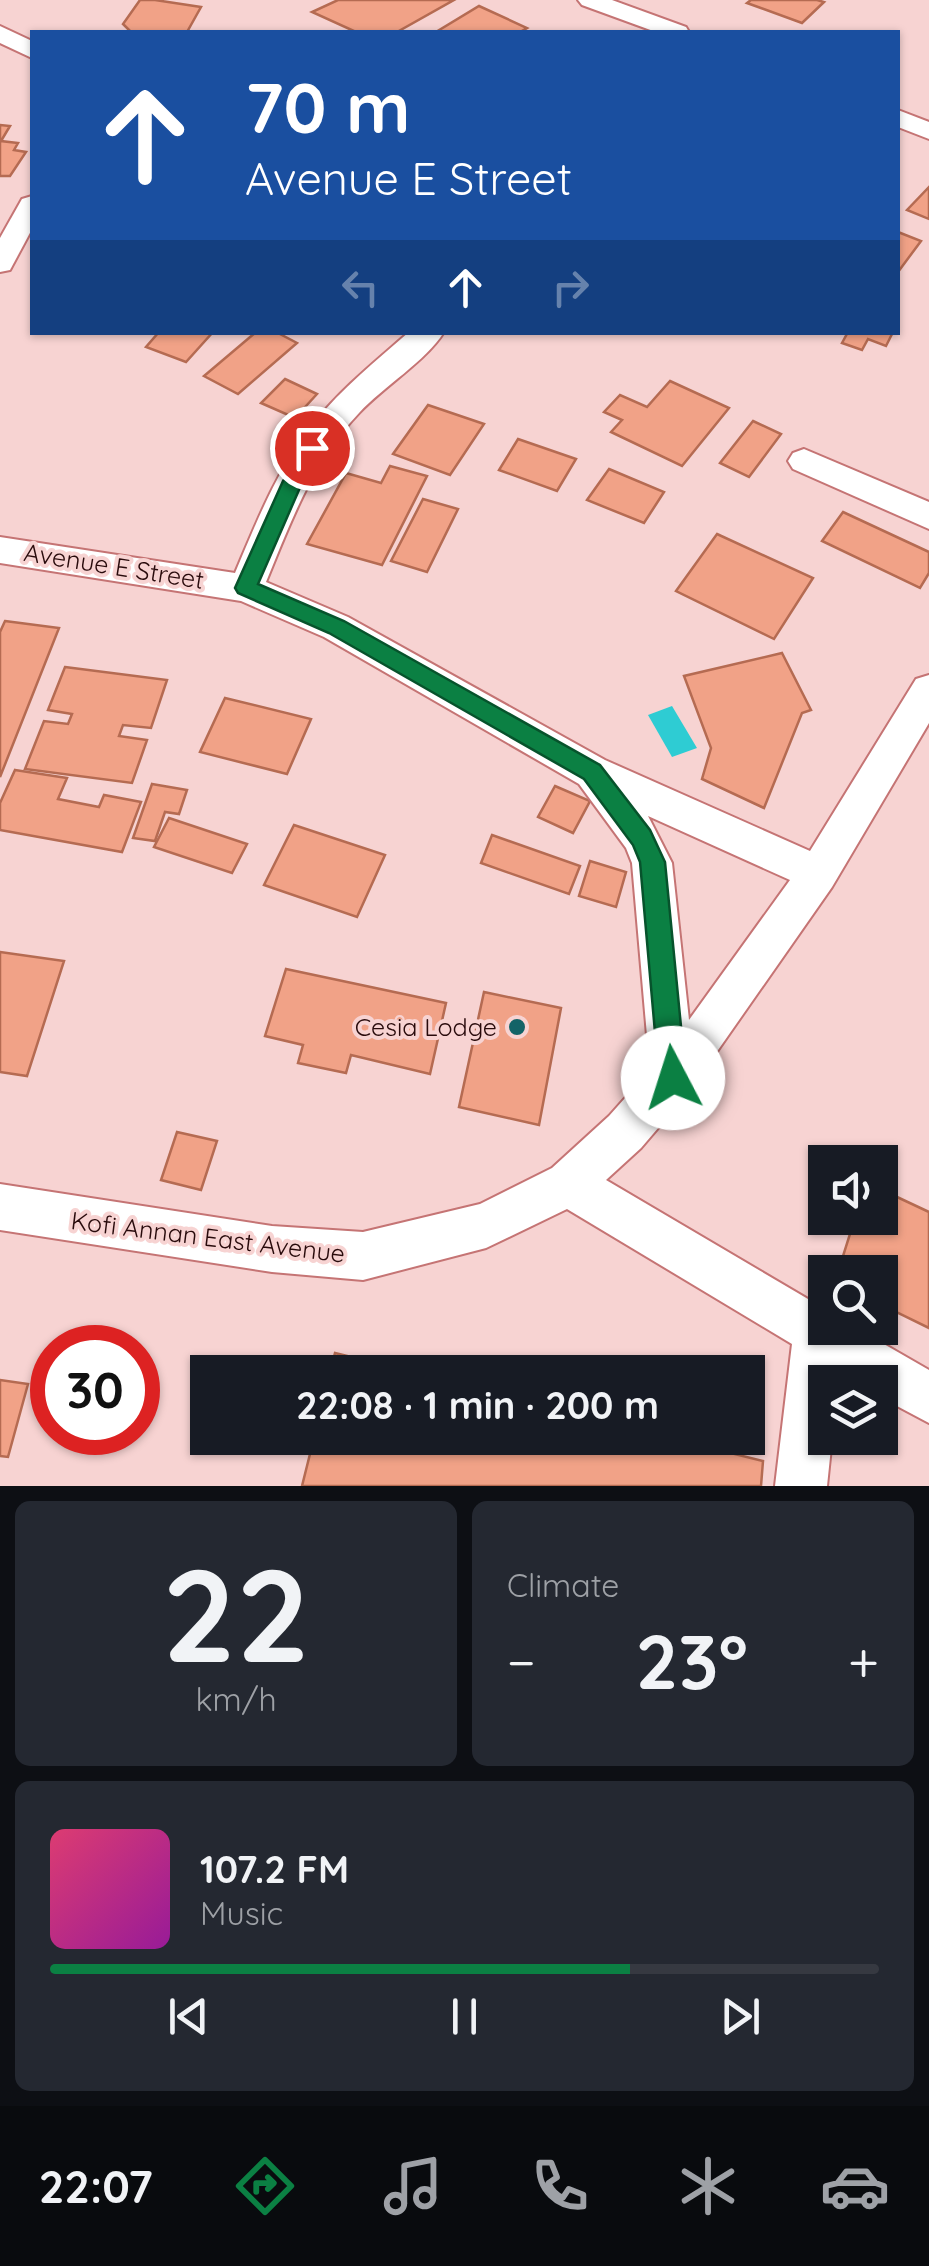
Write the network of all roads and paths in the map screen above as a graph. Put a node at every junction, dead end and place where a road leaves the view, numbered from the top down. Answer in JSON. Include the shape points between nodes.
{"nodes":[{"id":1,"x":590,"y":0,"type":"edge"},
{"id":2,"x":672,"y":30,"type":"edge"},
{"id":3,"x":0,"y":34,"type":"edge"},
{"id":4,"x":30,"y":50,"type":"edge"},
{"id":5,"x":900,"y":119,"type":"edge"},
{"id":6,"x":929,"y":130,"type":"edge"},
{"id":7,"x":30,"y":209,"type":"edge"},
{"id":8,"x":0,"y":264,"type":"edge"},
{"id":9,"x":426,"y":335,"type":"edge"},
{"id":10,"x":804,"y":461,"type":"dead end"},
{"id":11,"x":929,"y":516,"type":"edge"},
{"id":12,"x":0,"y":550,"type":"edge"},
{"id":13,"x":246,"y":588,"type":"junction"},
{"id":14,"x":929,"y":690,"type":"edge"},
{"id":15,"x":592,"y":772,"type":"junction"},
{"id":16,"x":818,"y":874,"type":"junction"},
{"id":17,"x":673,"y":1078,"type":"junction"},
{"id":18,"x":568,"y":1184,"type":"junction"},
{"id":19,"x":0,"y":1207,"type":"edge"},
{"id":20,"x":808,"y":1326,"type":"edge"},
{"id":21,"x":817,"y":1345,"type":"edge"},
{"id":22,"x":840,"y":1345,"type":"edge"},
{"id":23,"x":929,"y":1398,"type":"edge"},
{"id":24,"x":801,"y":1486,"type":"edge"}],
"edges":[{"from":1,"to":2,"type":"street"},
{"from":3,"to":4,"type":"street"},
{"from":5,"to":6,"type":"street"},
{"from":7,"to":8,"type":"street"},
{"from":9,"to":13,"type":"street","via":[[312,448]]},
{"from":10,"to":11,"type":"street"},
{"from":12,"to":13,"type":"street","name":"Avenue E Street"},
{"from":13,"to":15,"type":"street","name":"Avenue E Street","via":[[336,627]]},
{"from":14,"to":16,"type":"street","name":"Kofi Annan East Avenue"},
{"from":15,"to":16,"type":"street","name":"Avenue E Street"},
{"from":15,"to":17,"type":"street","via":[[652,862]]},
{"from":16,"to":17,"type":"street","name":"Kofi Annan East Avenue"},
{"from":17,"to":18,"type":"street","name":"Kofi Annan East Avenue"},
{"from":18,"to":19,"type":"street","name":"Kofi Annan East Avenue","via":[[486,1224],[363,1256]]},
{"from":18,"to":20,"type":"street"},
{"from":21,"to":24,"type":"street"},
{"from":22,"to":23,"type":"street"}]}
